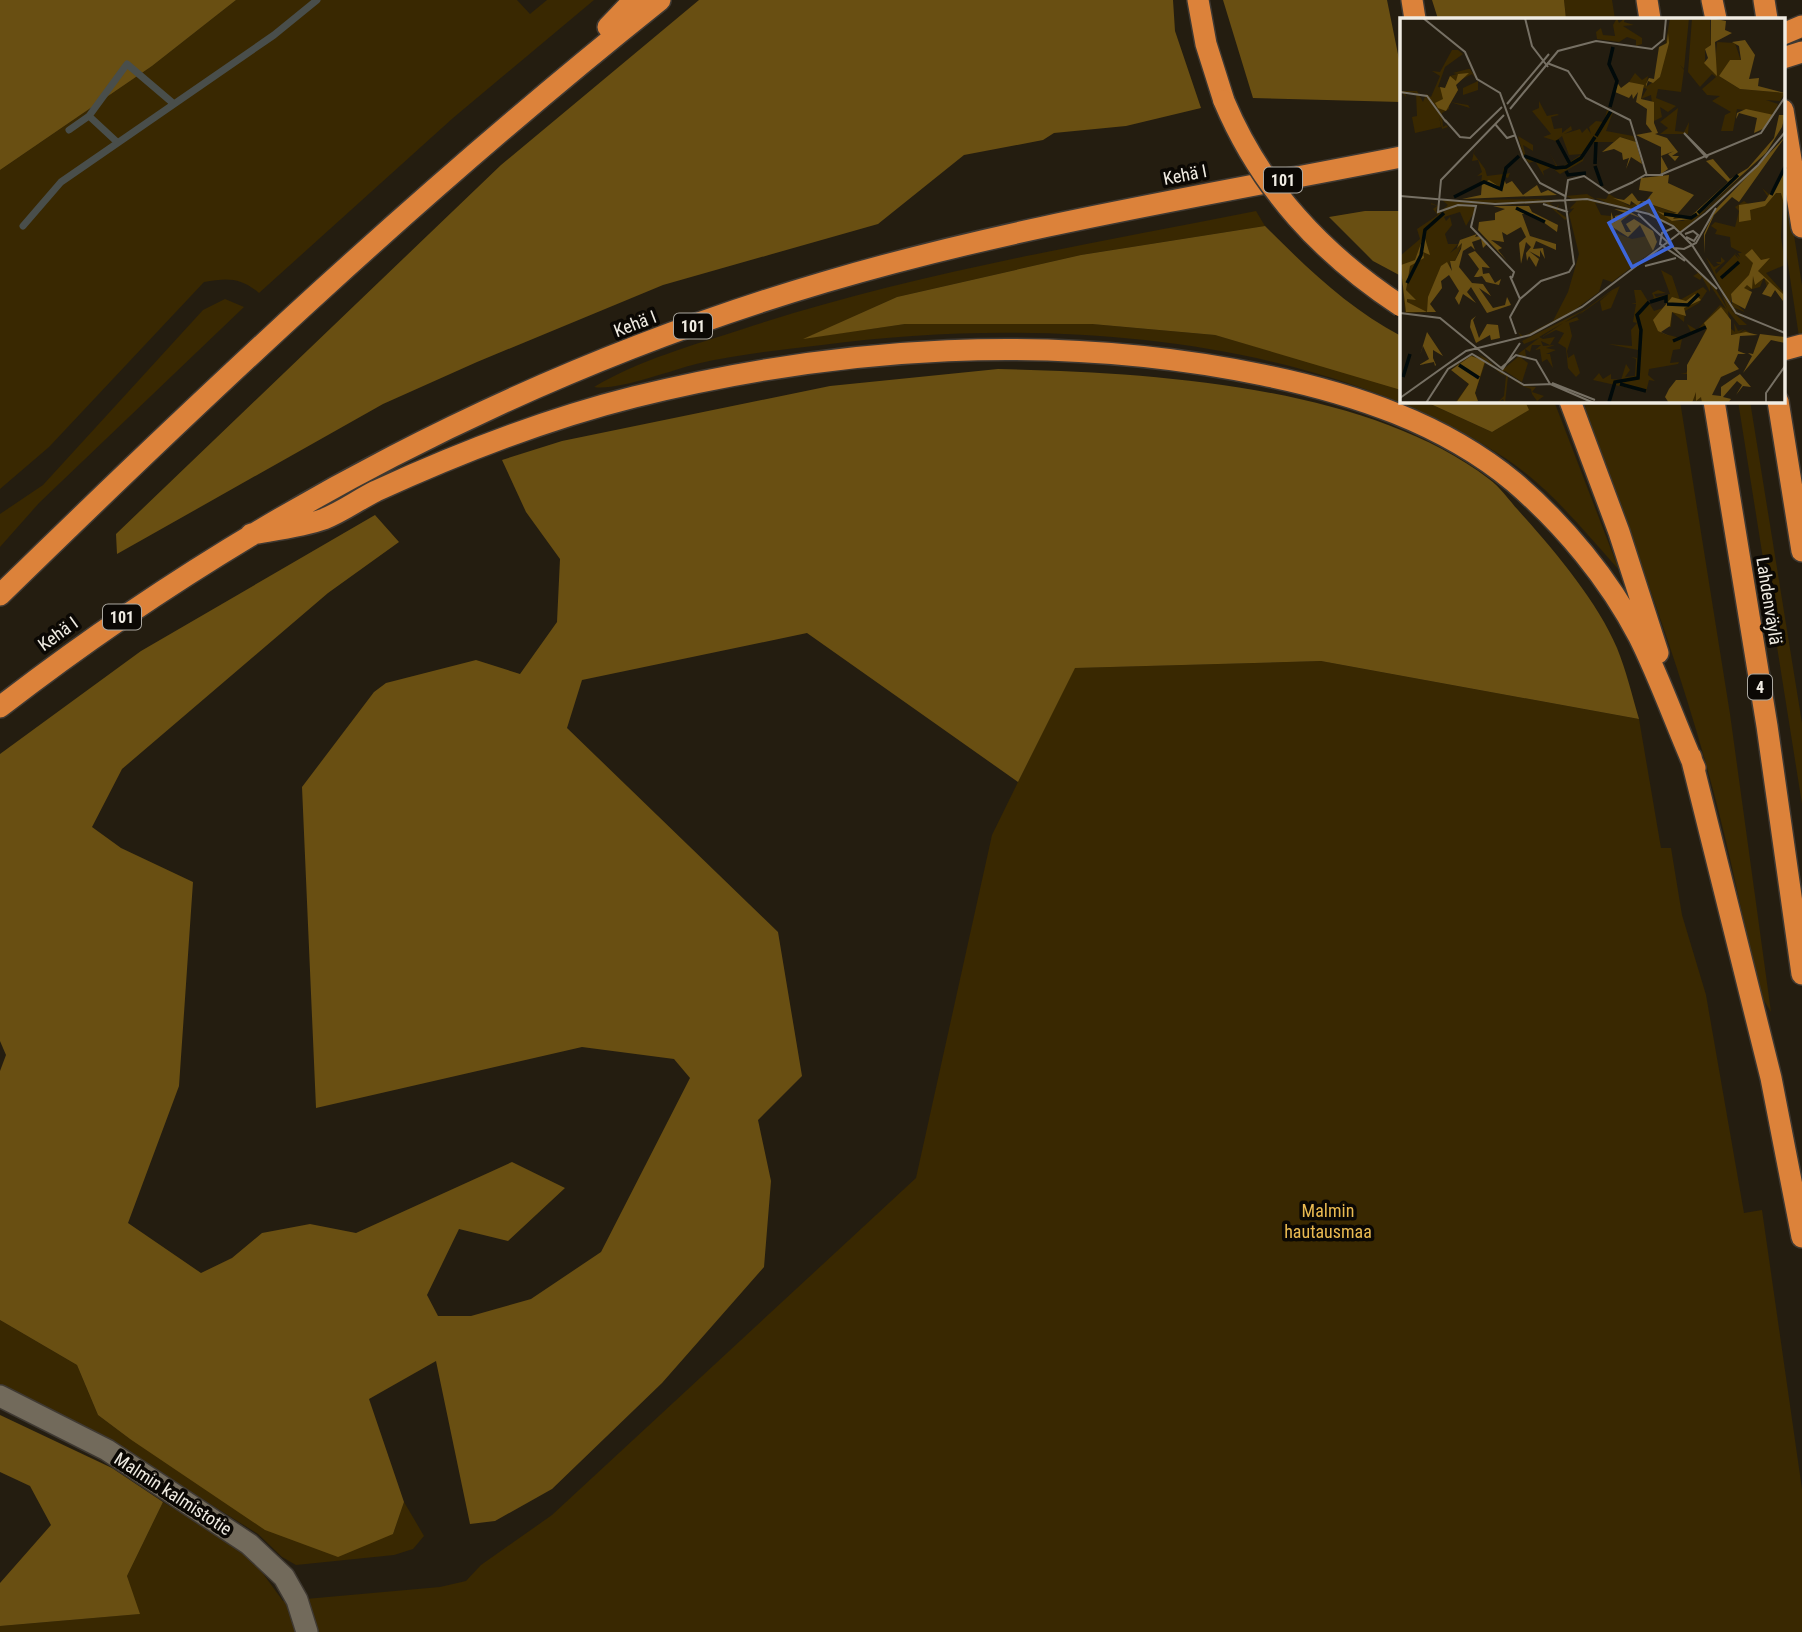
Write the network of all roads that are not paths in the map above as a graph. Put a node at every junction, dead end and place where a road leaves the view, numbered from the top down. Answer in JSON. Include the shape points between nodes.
{"nodes":[{"id":1,"x":634,"y":0,"type":"edge"},
{"id":2,"x":660,"y":0,"type":"edge"},
{"id":3,"x":1198,"y":0,"type":"edge"},
{"id":4,"x":1412,"y":0,"type":"edge"},
{"id":5,"x":1647,"y":0,"type":"edge"},
{"id":6,"x":1712,"y":0,"type":"edge"},
{"id":7,"x":1763,"y":0,"type":"edge"},
{"id":8,"x":1415,"y":18,"type":"edge"},
{"id":9,"x":1650,"y":18,"type":"edge"},
{"id":10,"x":1716,"y":18,"type":"edge"},
{"id":11,"x":1767,"y":18,"type":"edge"},
{"id":12,"x":1802,"y":26,"type":"edge"},
{"id":13,"x":1784,"y":34,"type":"edge"},
{"id":14,"x":1802,"y":52,"type":"edge"},
{"id":15,"x":1784,"y":58,"type":"edge"},
{"id":16,"x":548,"y":89,"type":"junction"},
{"id":17,"x":1784,"y":116,"type":"edge"},
{"id":18,"x":1400,"y":156,"type":"edge"},
{"id":19,"x":1802,"y":227,"type":"edge"},
{"id":20,"x":1400,"y":305,"type":"edge"},
{"id":21,"x":1802,"y":345,"type":"edge"},
{"id":22,"x":1784,"y":350,"type":"edge"},
{"id":23,"x":1570,"y":402,"type":"edge"},
{"id":24,"x":1714,"y":402,"type":"edge"},
{"id":25,"x":1779,"y":402,"type":"edge"},
{"id":26,"x":251,"y":534,"type":"junction"},
{"id":27,"x":1802,"y":551,"type":"edge"},
{"id":28,"x":0,"y":595,"type":"edge"},
{"id":29,"x":0,"y":707,"type":"edge"},
{"id":30,"x":1695,"y":768,"type":"junction"},
{"id":31,"x":1802,"y":974,"type":"edge"},
{"id":32,"x":1802,"y":1237,"type":"edge"},
{"id":33,"x":0,"y":1396,"type":"edge"},
{"id":34,"x":307,"y":1632,"type":"edge"}],
"edges":[{"from":1,"to":16,"type":"highway"},
{"from":2,"to":16,"type":"highway"},
{"from":3,"to":20,"type":"highway","bridge":true,"via":[[1224,101],[1260,173],[1301,224],[1353,273]]},
{"from":4,"to":8,"type":"highway"},
{"from":5,"to":9,"type":"highway"},
{"from":6,"to":10,"type":"highway"},
{"from":7,"to":11,"type":"highway"},
{"from":12,"to":13,"type":"highway"},
{"from":14,"to":15,"type":"highway"},
{"from":16,"to":28,"type":"highway","via":[[255,349]]},
{"from":17,"to":19,"type":"highway"},
{"from":18,"to":26,"type":"highway","name":"Kehä I","number":"101","via":[[1049,226],[918,257],[740,308],[546,383],[446,430]]},
{"from":21,"to":22,"type":"highway"},
{"from":23,"to":30,"type":"highway","via":[[1619,532]]},
{"from":24,"to":31,"type":"highway","name":"Lahdenväylä","number":"4"},
{"from":25,"to":27,"type":"highway"},
{"from":26,"to":29,"type":"highway","name":"Kehä I","number":"101","via":[[108,626]]},
{"from":26,"to":30,"type":"highway","via":[[322,520],[375,492],[531,427],[634,397],[783,366],[892,353],[1006,349],[1180,360],[1304,383],[1369,403],[1450,439],[1515,484],[1589,560],[1622,610],[1639,637]]},
{"from":30,"to":32,"type":"highway","via":[[1771,1079]]},
{"from":33,"to":34,"type":"street","name":"Malmin kalmistotie","via":[[107,1450],[249,1544],[284,1577]]}]}
